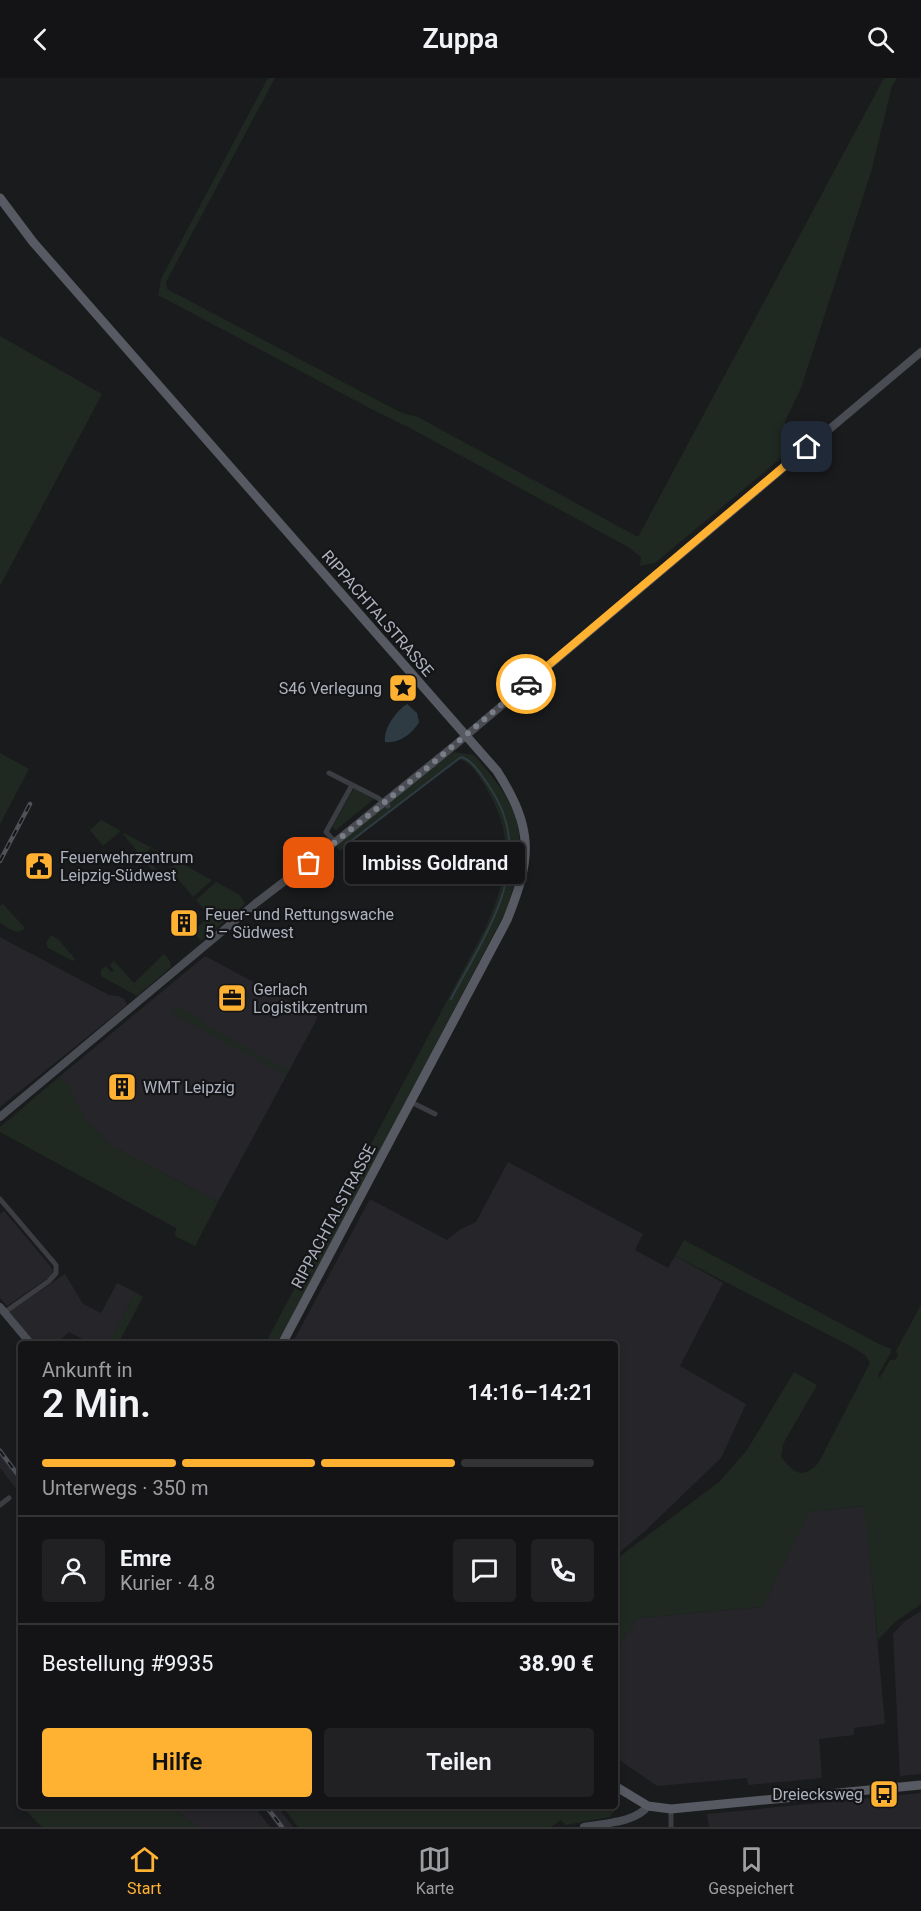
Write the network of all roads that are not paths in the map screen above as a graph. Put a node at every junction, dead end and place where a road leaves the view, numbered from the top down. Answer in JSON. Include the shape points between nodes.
{"nodes":[{"id":1,"x":0,"y":198,"type":"edge"},
{"id":2,"x":921,"y":352,"type":"edge"},
{"id":3,"x":465,"y":736,"type":"junction"},
{"id":4,"x":329,"y":773,"type":"dead end"},
{"id":5,"x":352,"y":785,"type":"junction"},
{"id":6,"x":386,"y":804,"type":"junction"},
{"id":7,"x":334,"y":842,"type":"junction"},
{"id":8,"x":411,"y":1102,"type":"junction"},
{"id":9,"x":435,"y":1114,"type":"dead end"},
{"id":10,"x":0,"y":1117,"type":"edge"},
{"id":11,"x":0,"y":1199,"type":"edge"},
{"id":12,"x":2,"y":1310,"type":"edge"},
{"id":13,"x":28,"y":1341,"type":"edge"},
{"id":14,"x":284,"y":1341,"type":"edge"},
{"id":15,"x":9,"y":1498,"type":"dead end"},
{"id":16,"x":0,"y":1505,"type":"edge"},
{"id":17,"x":921,"y":1785,"type":"edge"},
{"id":18,"x":618,"y":1788,"type":"edge"},
{"id":19,"x":648,"y":1806,"type":"junction"},
{"id":20,"x":671,"y":1809,"type":"junction"},
{"id":21,"x":584,"y":1827,"type":"edge"},
{"id":22,"x":671,"y":1827,"type":"edge"}],
"edges":[{"from":1,"to":3,"type":"main road","name":"RIPPACHTALSTRASSE","via":[[40,252]]},
{"from":2,"to":3,"type":"street"},
{"from":3,"to":6,"type":"street"},
{"from":3,"to":8,"type":"main road","name":"RIPPACHTALSTRASSE","via":[[496,771],[521,815],[524,870],[507,920]]},
{"from":4,"to":5,"type":"street"},
{"from":5,"to":6,"type":"street"},
{"from":5,"to":7,"type":"street","via":[[326,832]]},
{"from":6,"to":7,"type":"street"},
{"from":7,"to":10,"type":"street"},
{"from":8,"to":9,"type":"street"},
{"from":8,"to":14,"type":"main road","name":"RIPPACHTALSTRASSE"},
{"from":11,"to":12,"type":"street","via":[[56,1265],[49,1281]]},
{"from":12,"to":13,"type":"street"},
{"from":15,"to":16,"type":"street"},
{"from":17,"to":20,"type":"main road"},
{"from":18,"to":19,"type":"main road"},
{"from":19,"to":20,"type":"main road"},
{"from":19,"to":21,"type":"street","via":[[632,1818]]},
{"from":20,"to":22,"type":"street"}]}
